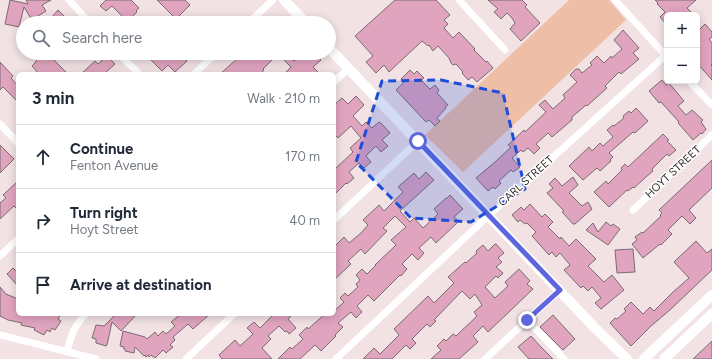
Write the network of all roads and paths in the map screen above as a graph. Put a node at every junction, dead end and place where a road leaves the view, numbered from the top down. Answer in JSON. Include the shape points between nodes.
{"nodes":[{"id":1,"x":69,"y":0,"type":"edge"},
{"id":2,"x":273,"y":0,"type":"edge"},
{"id":3,"x":284,"y":0,"type":"edge"},
{"id":4,"x":459,"y":0,"type":"edge"},
{"id":5,"x":615,"y":0,"type":"edge"},
{"id":6,"x":84,"y":16,"type":"edge"},
{"id":7,"x":256,"y":16,"type":"edge"},
{"id":8,"x":299,"y":16,"type":"edge"},
{"id":9,"x":505,"y":50,"type":"dead end"},
{"id":10,"x":664,"y":54,"type":"edge"},
{"id":11,"x":336,"y":56,"type":"edge"},
{"id":12,"x":664,"y":58,"type":"edge"},
{"id":13,"x":125,"y":60,"type":"edge"},
{"id":14,"x":209,"y":60,"type":"edge"},
{"id":15,"x":348,"y":69,"type":"junction"},
{"id":16,"x":137,"y":72,"type":"edge"},
{"id":17,"x":196,"y":72,"type":"edge"},
{"id":18,"x":336,"y":80,"type":"edge"},
{"id":19,"x":693,"y":84,"type":"edge"},
{"id":20,"x":712,"y":106,"type":"edge"},
{"id":21,"x":0,"y":124,"type":"edge"},
{"id":22,"x":712,"y":135,"type":"edge"},
{"id":23,"x":16,"y":141,"type":"edge"},
{"id":24,"x":418,"y":141,"type":"junction"},
{"id":25,"x":633,"y":210,"type":"dead end"},
{"id":26,"x":488,"y":216,"type":"junction"},
{"id":27,"x":336,"y":218,"type":"edge"},
{"id":28,"x":16,"y":242,"type":"edge"},
{"id":29,"x":0,"y":256,"type":"edge"},
{"id":30,"x":560,"y":290,"type":"junction"},
{"id":31,"x":712,"y":295,"type":"edge"},
{"id":32,"x":712,"y":314,"type":"edge"},
{"id":33,"x":84,"y":316,"type":"edge"},
{"id":34,"x":232,"y":316,"type":"edge"},
{"id":35,"x":527,"y":320,"type":"junction"},
{"id":36,"x":0,"y":335,"type":"edge"},
{"id":37,"x":67,"y":352,"type":"junction"},
{"id":38,"x":96,"y":359,"type":"edge"},
{"id":39,"x":186,"y":359,"type":"edge"},
{"id":40,"x":336,"y":359,"type":"edge"},
{"id":41,"x":485,"y":359,"type":"edge"},
{"id":42,"x":564,"y":359,"type":"edge"},
{"id":43,"x":627,"y":359,"type":"edge"},
{"id":44,"x":644,"y":359,"type":"edge"},
{"id":45,"x":664,"y":359,"type":"edge"}],
"edges":[{"from":1,"to":6,"type":"street"},
{"from":2,"to":7,"type":"street"},
{"from":3,"to":8,"type":"street"},
{"from":4,"to":9,"type":"street"},
{"from":5,"to":10,"type":"street"},
{"from":11,"to":15,"type":"street"},
{"from":12,"to":26,"type":"street","name":"CARL STREET"},
{"from":13,"to":16,"type":"street"},
{"from":14,"to":17,"type":"street"},
{"from":15,"to":18,"type":"street"},
{"from":15,"to":24,"type":"street"},
{"from":19,"to":20,"type":"street"},
{"from":21,"to":23,"type":"street"},
{"from":22,"to":25,"type":"street","name":"HOYT STREET"},
{"from":24,"to":26,"type":"street"},
{"from":24,"to":27,"type":"street"},
{"from":26,"to":30,"type":"street"},
{"from":26,"to":40,"type":"street","name":"CARL STREET"},
{"from":28,"to":29,"type":"street"},
{"from":30,"to":35,"type":"street"},
{"from":30,"to":43,"type":"street"},
{"from":31,"to":44,"type":"street"},
{"from":32,"to":45,"type":"street"},
{"from":33,"to":37,"type":"street","via":[[72,332]]},
{"from":34,"to":39,"type":"street"},
{"from":35,"to":41,"type":"street"},
{"from":35,"to":42,"type":"street"},
{"from":36,"to":37,"type":"street"},
{"from":37,"to":38,"type":"street"}]}
